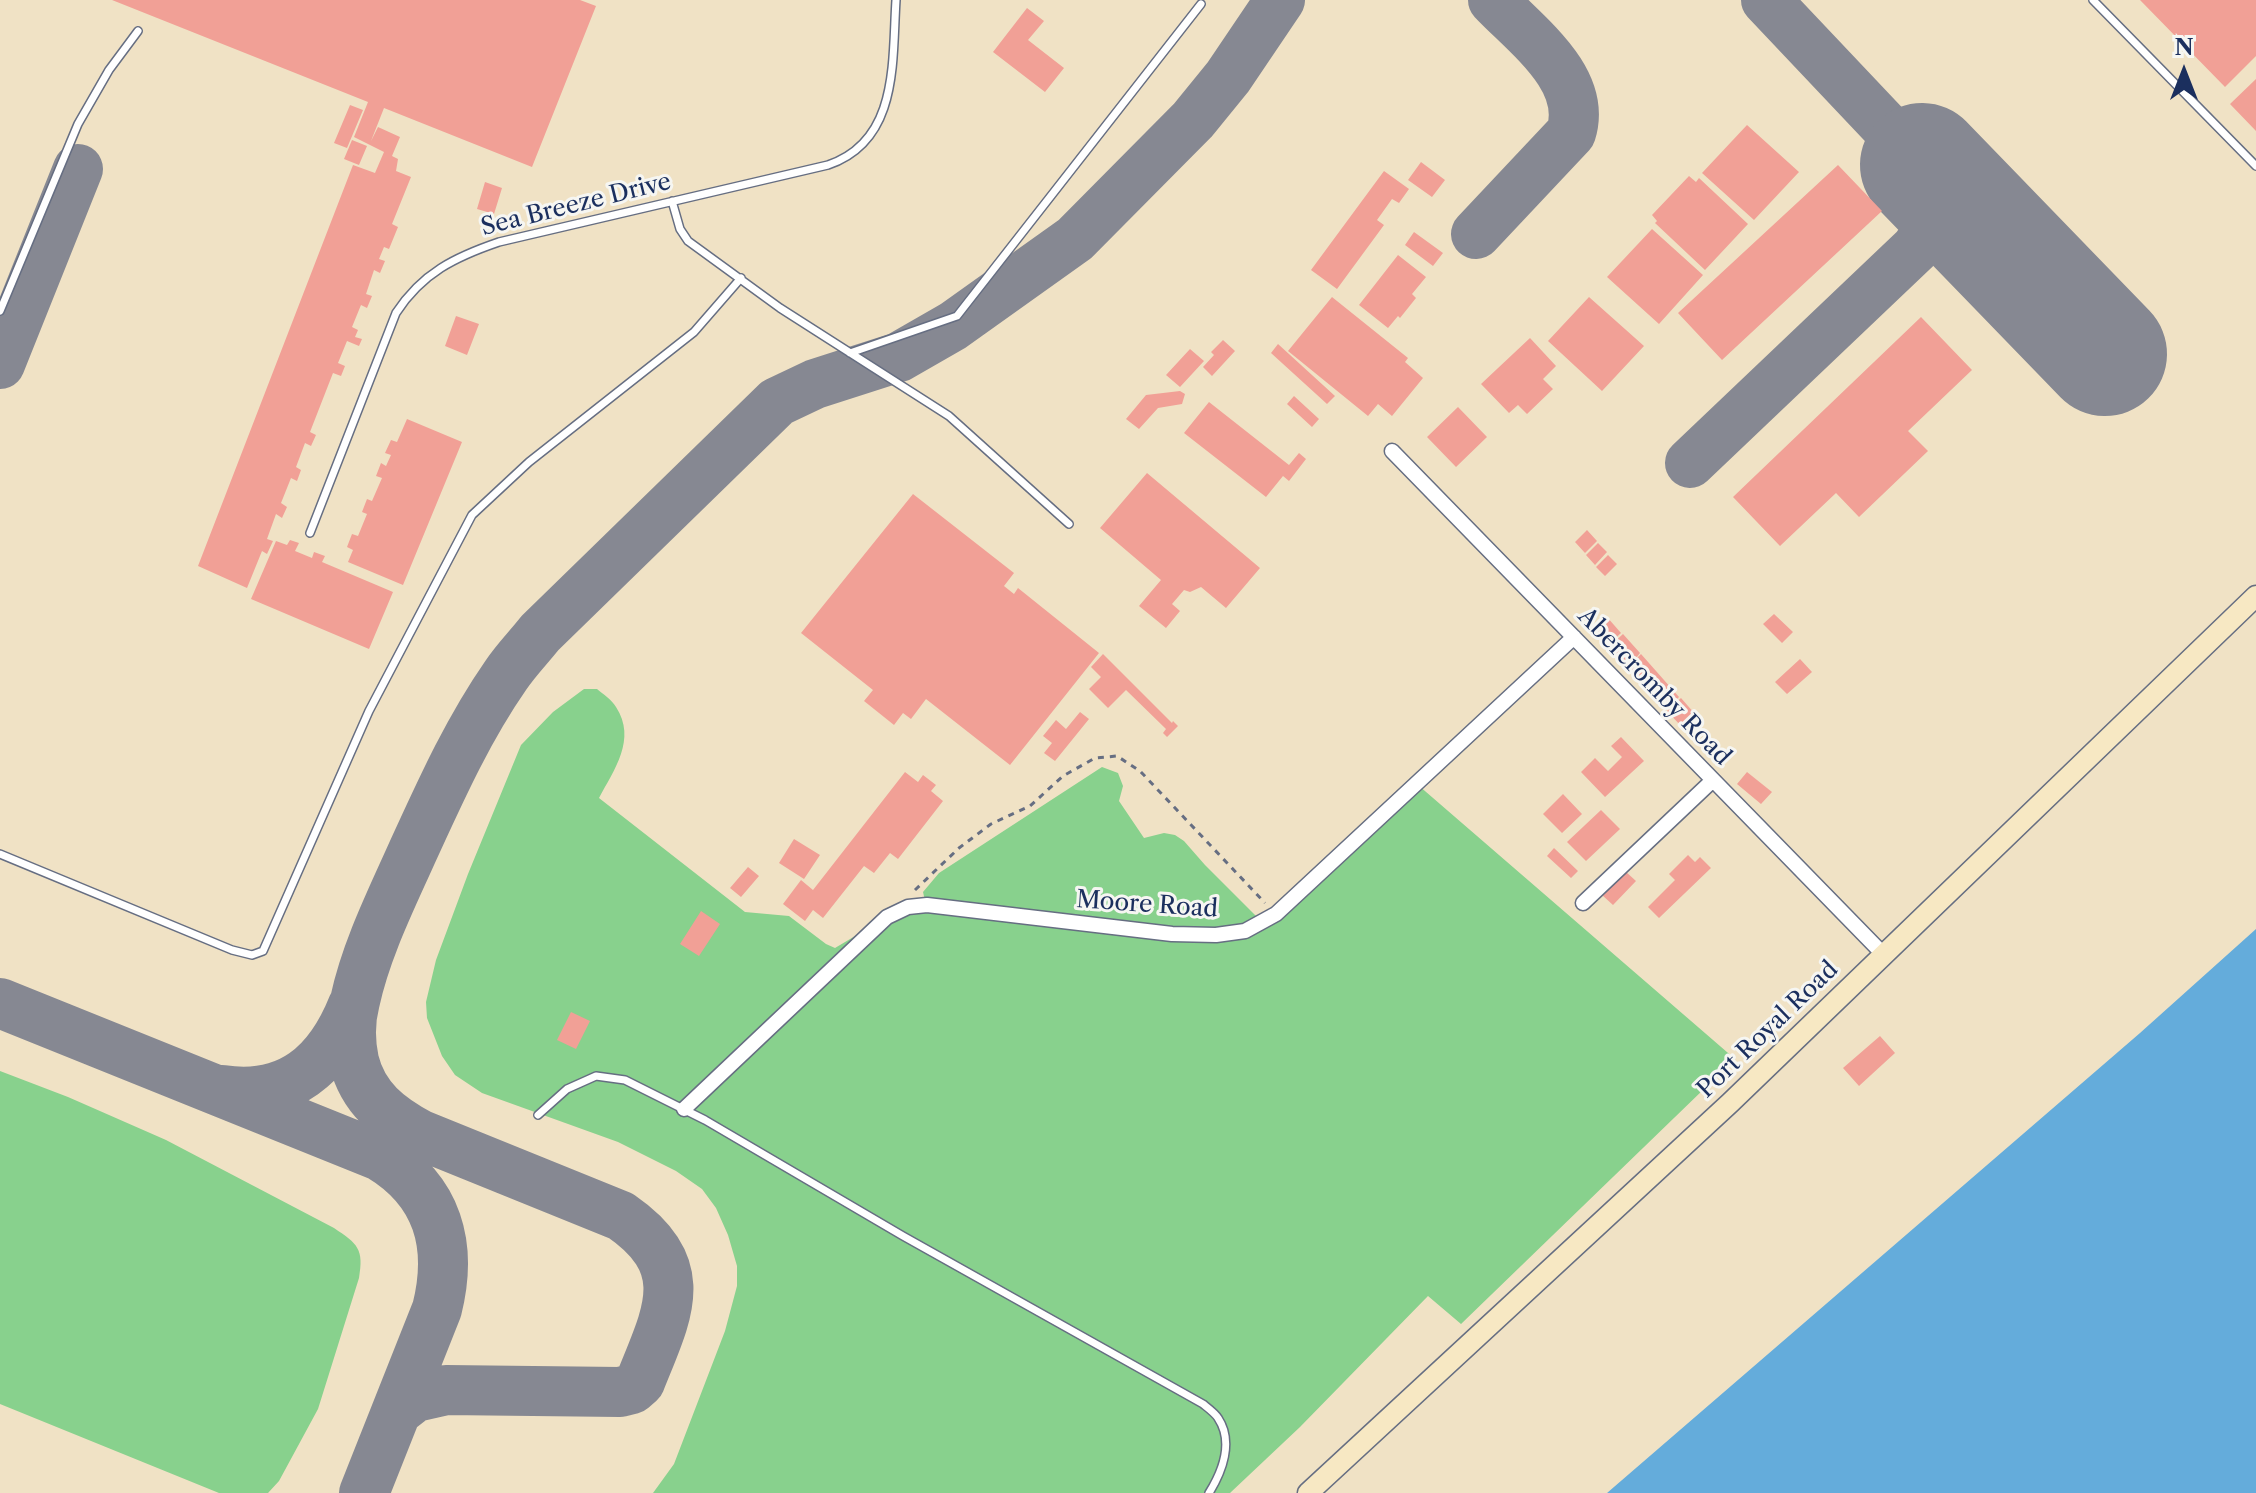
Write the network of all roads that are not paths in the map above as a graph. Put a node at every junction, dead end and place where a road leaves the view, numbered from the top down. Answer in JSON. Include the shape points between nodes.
{"nodes":[{"id":1,"x":896,"y":0,"type":"edge"},
{"id":2,"x":2093,"y":0,"type":"edge"},
{"id":3,"x":1201,"y":4,"type":"dead end"},
{"id":4,"x":138,"y":31,"type":"dead end"},
{"id":5,"x":2256,"y":166,"type":"edge"},
{"id":6,"x":672,"y":201,"type":"junction"},
{"id":7,"x":741,"y":278,"type":"junction"},
{"id":8,"x":0,"y":311,"type":"edge"},
{"id":9,"x":850,"y":353,"type":"junction"},
{"id":10,"x":1392,"y":451,"type":"dead end"},
{"id":11,"x":1069,"y":524,"type":"dead end"},
{"id":12,"x":310,"y":533,"type":"dead end"},
{"id":13,"x":2256,"y":596,"type":"edge"},
{"id":14,"x":1574,"y":637,"type":"junction"},
{"id":15,"x":1713,"y":780,"type":"junction"},
{"id":16,"x":0,"y":854,"type":"edge"},
{"id":17,"x":1583,"y":903,"type":"dead end"},
{"id":18,"x":1884,"y":955,"type":"junction"},
{"id":19,"x":684,"y":1109,"type":"junction"},
{"id":20,"x":538,"y":1115,"type":"dead end"},
{"id":21,"x":1209,"y":1493,"type":"edge"},
{"id":22,"x":1308,"y":1493,"type":"edge"}],
"edges":[{"from":1,"to":6,"type":"lane","name":"Sea Breeze Drive","via":[[888,96],[865,144],[828,165]]},
{"from":2,"to":5,"type":"lane"},
{"from":3,"to":9,"type":"lane","via":[[957,316]]},
{"from":4,"to":8,"type":"lane","via":[[78,124]]},
{"from":6,"to":7,"type":"lane","via":[[688,241]]},
{"from":6,"to":12,"type":"lane","name":"Sea Breeze Drive","via":[[466,253],[410,292],[396,313]]},
{"from":7,"to":9,"type":"lane"},
{"from":7,"to":16,"type":"lane","via":[[694,332],[529,462],[472,515],[369,711],[263,951],[252,955],[232,950]]},
{"from":9,"to":11,"type":"lane","via":[[949,416]]},
{"from":10,"to":14,"type":"street","name":"Abercromby Road"},
{"from":13,"to":18,"type":"main road","name":"Port Royal Road"},
{"from":14,"to":15,"type":"street","name":"Abercromby Road"},
{"from":14,"to":19,"type":"street","name":"Moore Road","via":[[1276,914],[1245,931],[1172,934],[908,907],[887,917]]},
{"from":15,"to":17,"type":"street"},
{"from":15,"to":18,"type":"street","name":"Abercromby Road"},
{"from":18,"to":22,"type":"main road","name":"Port Royal Road"},
{"from":19,"to":20,"type":"lane","via":[[625,1080],[596,1076],[567,1089]]},
{"from":19,"to":21,"type":"lane","via":[[1203,1404],[1218,1418],[1225,1450],[1222,1473]]}]}
